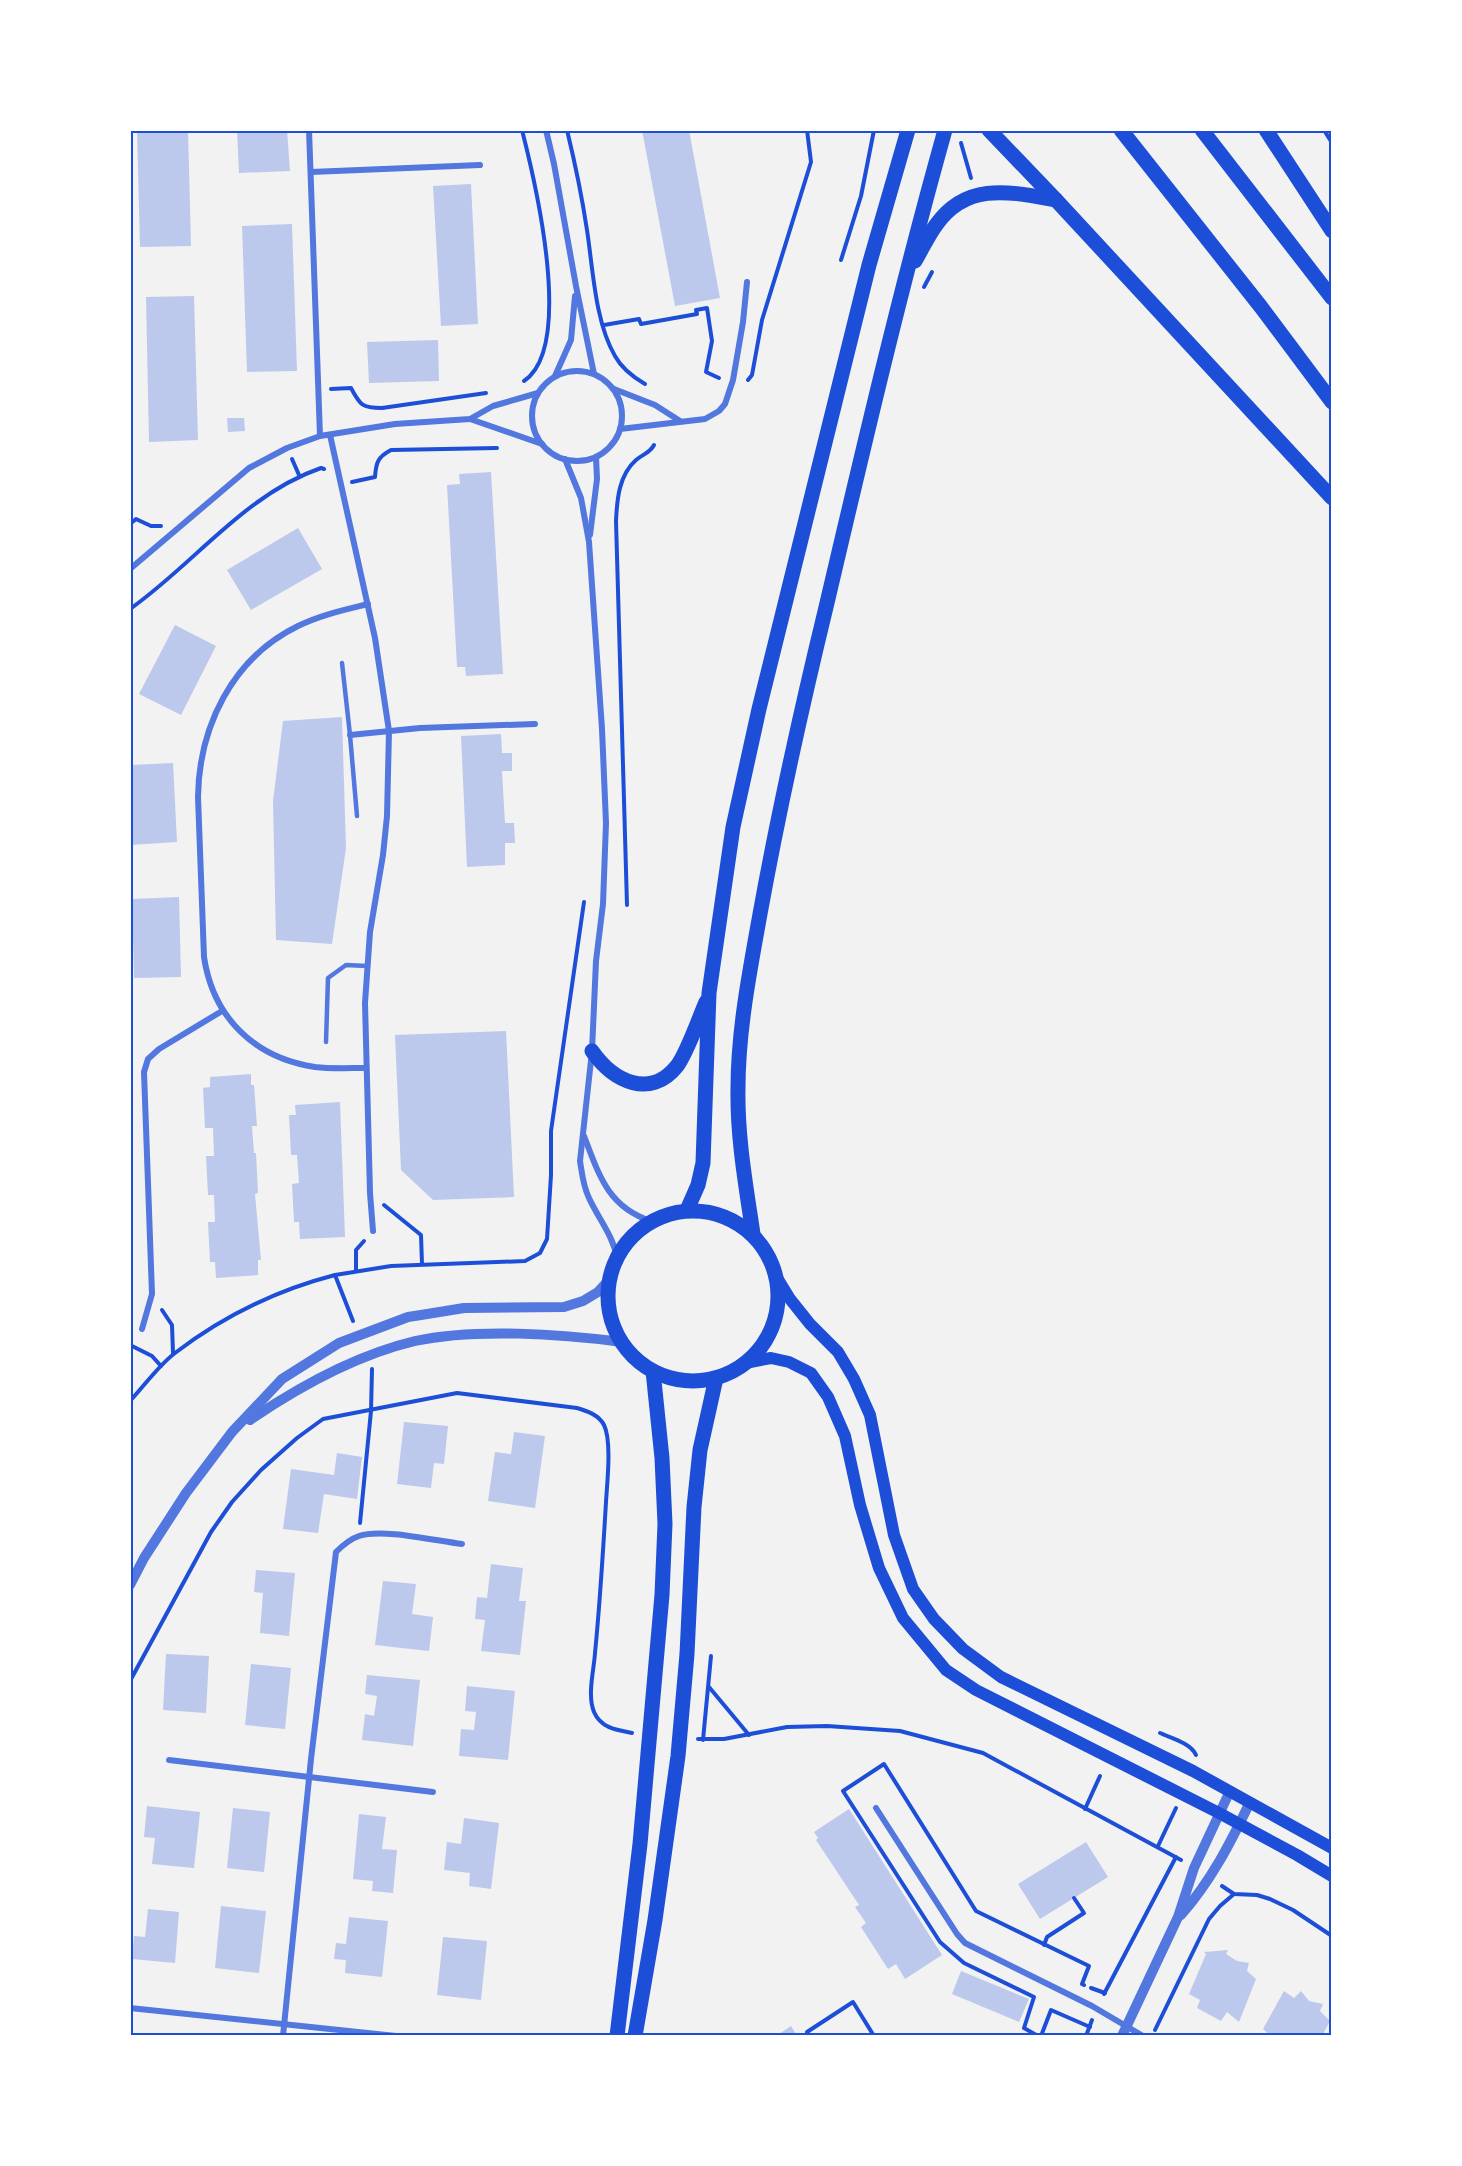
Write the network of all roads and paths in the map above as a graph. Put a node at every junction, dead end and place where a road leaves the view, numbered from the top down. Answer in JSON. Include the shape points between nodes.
{"nodes":[{"id":1,"x":309,"y":130,"type":"edge"},
{"id":2,"x":522,"y":130,"type":"edge"},
{"id":3,"x":546,"y":130,"type":"edge"},
{"id":4,"x":567,"y":130,"type":"edge"},
{"id":5,"x":807,"y":130,"type":"edge"},
{"id":6,"x":874,"y":130,"type":"edge"},
{"id":7,"x":901,"y":130,"type":"edge"},
{"id":8,"x":908,"y":130,"type":"edge"},
{"id":9,"x":945,"y":130,"type":"edge"},
{"id":10,"x":989,"y":130,"type":"edge"},
{"id":11,"x":1121,"y":130,"type":"edge"},
{"id":12,"x":1202,"y":130,"type":"edge"},
{"id":13,"x":1266,"y":130,"type":"edge"},
{"id":14,"x":1324,"y":130,"type":"edge"},
{"id":15,"x":960,"y":142,"type":"dead end"},
{"id":16,"x":1332,"y":143,"type":"edge"},
{"id":17,"x":903,"y":147,"type":"junction"},
{"id":18,"x":480,"y":165,"type":"dead end"},
{"id":19,"x":311,"y":171,"type":"junction"},
{"id":20,"x":973,"y":184,"type":"dead end"},
{"id":21,"x":1056,"y":200,"type":"junction"},
{"id":22,"x":1332,"y":231,"type":"edge"},
{"id":23,"x":841,"y":260,"type":"dead end"},
{"id":24,"x":936,"y":263,"type":"dead end"},
{"id":25,"x":904,"y":280,"type":"junction"},
{"id":26,"x":747,"y":282,"type":"dead end"},
{"id":27,"x":576,"y":286,"type":"junction"},
{"id":28,"x":924,"y":288,"type":"dead end"},
{"id":29,"x":1332,"y":298,"type":"edge"},
{"id":30,"x":604,"y":325,"type":"junction"},
{"id":31,"x":594,"y":374,"type":"junction"},
{"id":32,"x":555,"y":376,"type":"junction"},
{"id":33,"x":719,"y":378,"type":"dead end"},
{"id":34,"x":744,"y":381,"type":"dead end"},
{"id":35,"x":521,"y":383,"type":"dead end"},
{"id":36,"x":652,"y":388,"type":"dead end"},
{"id":37,"x":614,"y":389,"type":"junction"},
{"id":38,"x":538,"y":393,"type":"junction"},
{"id":39,"x":1332,"y":402,"type":"edge"},
{"id":40,"x":470,"y":419,"type":"junction"},
{"id":41,"x":680,"y":421,"type":"junction"},
{"id":42,"x":620,"y":429,"type":"junction"},
{"id":43,"x":330,"y":435,"type":"junction"},
{"id":44,"x":320,"y":436,"type":"junction"},
{"id":45,"x":542,"y":444,"type":"junction"},
{"id":46,"x":654,"y":445,"type":"dead end"},
{"id":47,"x":498,"y":448,"type":"dead end"},
{"id":48,"x":596,"y":457,"type":"junction"},
{"id":49,"x":565,"y":459,"type":"junction"},
{"id":50,"x":342,"y":484,"type":"junction"},
{"id":51,"x":1332,"y":498,"type":"edge"},
{"id":52,"x":590,"y":542,"type":"junction"},
{"id":53,"x":131,"y":567,"type":"edge"},
{"id":54,"x":368,"y":604,"type":"junction"},
{"id":55,"x":130,"y":609,"type":"edge"},
{"id":56,"x":342,"y":663,"type":"dead end"},
{"id":57,"x":535,"y":724,"type":"dead end"},
{"id":58,"x":389,"y":730,"type":"junction"},
{"id":59,"x":350,"y":735,"type":"junction"},
{"id":60,"x":357,"y":816,"type":"dead end"},
{"id":61,"x":584,"y":902,"type":"dead end"},
{"id":62,"x":627,"y":905,"type":"dead end"},
{"id":63,"x":367,"y":966,"type":"junction"},
{"id":64,"x":709,"y":993,"type":"junction"},
{"id":65,"x":222,"y":1011,"type":"junction"},
{"id":66,"x":326,"y":1042,"type":"dead end"},
{"id":67,"x":592,"y":1052,"type":"junction"},
{"id":68,"x":366,"y":1068,"type":"junction"},
{"id":69,"x":583,"y":1132,"type":"junction"},
{"id":70,"x":370,"y":1192,"type":"junction"},
{"id":71,"x":687,"y":1210,"type":"junction"},
{"id":72,"x":651,"y":1221,"type":"junction"},
{"id":73,"x":373,"y":1232,"type":"joint"},
{"id":74,"x":753,"y":1234,"type":"junction"},
{"id":75,"x":617,"y":1258,"type":"junction"},
{"id":76,"x":422,"y":1264,"type":"junction"},
{"id":77,"x":356,"y":1270,"type":"junction"},
{"id":78,"x":335,"y":1275,"type":"junction"},
{"id":79,"x":776,"y":1276,"type":"junction"},
{"id":80,"x":610,"y":1279,"type":"junction"},
{"id":81,"x":356,"y":1327,"type":"dead end"},
{"id":82,"x":142,"y":1329,"type":"dead end"},
{"id":83,"x":622,"y":1342,"type":"junction"},
{"id":84,"x":130,"y":1345,"type":"edge"},
{"id":85,"x":745,"y":1363,"type":"junction"},
{"id":86,"x":161,"y":1367,"type":"junction"},
{"id":87,"x":372,"y":1368,"type":"dead end"},
{"id":88,"x":653,"y":1371,"type":"junction"},
{"id":89,"x":716,"y":1378,"type":"junction"},
{"id":90,"x":130,"y":1401,"type":"edge"},
{"id":91,"x":371,"y":1411,"type":"junction"},
{"id":92,"x":232,"y":1432,"type":"junction"},
{"id":93,"x":359,"y":1536,"type":"junction"},
{"id":94,"x":462,"y":1544,"type":"dead end"},
{"id":95,"x":130,"y":1585,"type":"edge"},
{"id":96,"x":711,"y":1656,"type":"dead end"},
{"id":97,"x":130,"y":1681,"type":"edge"},
{"id":98,"x":708,"y":1686,"type":"junction"},
{"id":99,"x":642,"y":1735,"type":"dead end"},
{"id":100,"x":749,"y":1735,"type":"junction"},
{"id":101,"x":694,"y":1739,"type":"dead end"},
{"id":102,"x":703,"y":1740,"type":"junction"},
{"id":103,"x":169,"y":1760,"type":"dead end"},
{"id":104,"x":884,"y":1764,"type":"dead end"},
{"id":105,"x":1100,"y":1776,"type":"dead end"},
{"id":106,"x":309,"y":1778,"type":"junction"},
{"id":107,"x":1230,"y":1791,"type":"junction"},
{"id":108,"x":433,"y":1792,"type":"dead end"},
{"id":109,"x":1250,"y":1802,"type":"junction"},
{"id":110,"x":1177,"y":1805,"type":"dead end"},
{"id":111,"x":876,"y":1808,"type":"dead end"},
{"id":112,"x":1084,"y":1809,"type":"junction"},
{"id":113,"x":1219,"y":1813,"type":"junction"},
{"id":114,"x":1239,"y":1824,"type":"junction"},
{"id":115,"x":1158,"y":1846,"type":"junction"},
{"id":116,"x":1332,"y":1848,"type":"edge"},
{"id":117,"x":1176,"y":1857,"type":"junction"},
{"id":118,"x":1186,"y":1863,"type":"dead end"},
{"id":119,"x":1332,"y":1876,"type":"edge"},
{"id":120,"x":1221,"y":1886,"type":"dead end"},
{"id":121,"x":1234,"y":1894,"type":"junction"},
{"id":122,"x":1074,"y":1898,"type":"dead end"},
{"id":123,"x":1178,"y":1917,"type":"junction"},
{"id":124,"x":1332,"y":1936,"type":"edge"},
{"id":125,"x":1044,"y":1945,"type":"junction"},
{"id":126,"x":1105,"y":1993,"type":"junction"},
{"id":127,"x":130,"y":2008,"type":"edge"},
{"id":128,"x":1097,"y":2009,"type":"junction"},
{"id":129,"x":284,"y":2025,"type":"junction"},
{"id":130,"x":1090,"y":2027,"type":"junction"},
{"id":131,"x":1124,"y":2030,"type":"edge"},
{"id":132,"x":283,"y":2036,"type":"edge"},
{"id":133,"x":396,"y":2036,"type":"edge"},
{"id":134,"x":617,"y":2036,"type":"edge"},
{"id":135,"x":635,"y":2036,"type":"edge"},
{"id":136,"x":810,"y":2036,"type":"edge"},
{"id":137,"x":874,"y":2036,"type":"edge"},
{"id":138,"x":1041,"y":2036,"type":"edge"},
{"id":139,"x":1086,"y":2036,"type":"edge"},
{"id":140,"x":1143,"y":2036,"type":"edge"},
{"id":141,"x":1152,"y":2036,"type":"edge"}],
"edges":[{"from":1,"to":19,"type":"street"},
{"from":2,"to":35,"type":"path","via":[[540,213],[550,287],[547,332],[540,361],[533,374]]},
{"from":3,"to":27,"type":"street"},
{"from":4,"to":30,"type":"path"},
{"from":5,"to":34,"type":"path","via":[[811,162],[762,320],[752,375]]},
{"from":6,"to":23,"type":"path","via":[[861,196]]},
{"from":7,"to":17,"type":"main road"},
{"from":8,"to":17,"type":"main road"},
{"from":9,"to":25,"type":"main road"},
{"from":10,"to":21,"type":"main road"},
{"from":11,"to":39,"type":"main road"},
{"from":12,"to":29,"type":"main road"},
{"from":13,"to":22,"type":"main road"},
{"from":14,"to":16,"type":"path"},
{"from":15,"to":20,"type":"path"},
{"from":17,"to":64,"type":"main road","via":[[869,265],[759,709],[733,827]]},
{"from":18,"to":19,"type":"street"},
{"from":19,"to":44,"type":"street"},
{"from":21,"to":25,"type":"main road","via":[[1006,191],[965,199],[936,224]]},
{"from":21,"to":51,"type":"main road"},
{"from":24,"to":28,"type":"path"},
{"from":25,"to":74,"type":"main road","via":[[798,724],[752,957],[740,1047],[738,1124]]},
{"from":26,"to":41,"type":"street","via":[[733,380],[725,404],[713,416]]},
{"from":27,"to":31,"type":"street"},
{"from":27,"to":32,"type":"street","via":[[571,340]]},
{"from":30,"to":33,"type":"path","via":[[639,319],[641,324],[697,314],[696,310],[707,308],[712,341],[706,372]]},
{"from":30,"to":36,"type":"path","via":[[610,347],[622,366]]},
{"from":31,"to":32,"type":"street","via":[[574,371]]},
{"from":31,"to":37,"type":"street"},
{"from":32,"to":38,"type":"street"},
{"from":37,"to":41,"type":"street","via":[[654,405]]},
{"from":37,"to":42,"type":"street","via":[[620,401]]},
{"from":38,"to":40,"type":"street","via":[[493,406]]},
{"from":38,"to":45,"type":"street","via":[[532,419]]},
{"from":40,"to":43,"type":"street","via":[[395,424]]},
{"from":40,"to":45,"type":"street"},
{"from":41,"to":42,"type":"street"},
{"from":42,"to":48,"type":"street","via":[[615,441]]},
{"from":43,"to":44,"type":"street"},
{"from":43,"to":50,"type":"street"},
{"from":44,"to":53,"type":"street","via":[[249,468]]},
{"from":45,"to":49,"type":"street"},
{"from":46,"to":62,"type":"path","via":[[628,468],[617,503]]},
{"from":47,"to":50,"type":"path","via":[[391,450],[380,456],[375,477]]},
{"from":48,"to":49,"type":"street","via":[[581,461]]},
{"from":48,"to":52,"type":"street"},
{"from":49,"to":52,"type":"street","via":[[581,498]]},
{"from":50,"to":54,"type":"street"},
{"from":50,"to":55,"type":"path","via":[[338,486],[330,472],[321,468],[290,480]]},
{"from":52,"to":67,"type":"street","via":[[606,823]]},
{"from":54,"to":58,"type":"street"},
{"from":54,"to":65,"type":"street","via":[[305,623],[260,652],[225,693],[207,732],[198,786],[202,941],[206,974]]},
{"from":56,"to":59,"type":"lane"},
{"from":57,"to":58,"type":"street"},
{"from":58,"to":59,"type":"street"},
{"from":58,"to":63,"type":"street","via":[[386,826]]},
{"from":59,"to":60,"type":"lane"},
{"from":61,"to":76,"type":"path","via":[[550,1131],[551,1175],[544,1246],[529,1260]]},
{"from":63,"to":66,"type":"lane","via":[[346,965],[328,978]]},
{"from":63,"to":68,"type":"street"},
{"from":64,"to":67,"type":"main road","via":[[677,1066],[659,1080],[644,1084],[620,1078],[601,1065]]},
{"from":64,"to":71,"type":"main road","via":[[703,1163]]},
{"from":65,"to":68,"type":"street","via":[[250,1040],[282,1058],[315,1067]]},
{"from":65,"to":82,"type":"street","via":[[159,1049],[148,1059],[144,1072],[152,1294]]},
{"from":67,"to":69,"type":"street"},
{"from":68,"to":70,"type":"street"},
{"from":69,"to":72,"type":"street","via":[[610,1194],[625,1209]]},
{"from":69,"to":75,"type":"street","via":[[582,1178],[588,1197],[615,1245]]},
{"from":70,"to":73,"type":"street"},
{"from":70,"to":76,"type":"path","via":[[421,1235]]},
{"from":71,"to":72,"type":"main road"},
{"from":71,"to":74,"type":"main road","via":[[711,1212],[733,1220]]},
{"from":72,"to":75,"type":"main road","via":[[631,1237]]},
{"from":73,"to":77,"type":"path","via":[[356,1250]]},
{"from":74,"to":79,"type":"main road","via":[[767,1253]]},
{"from":75,"to":80,"type":"main road"},
{"from":76,"to":77,"type":"path"},
{"from":77,"to":78,"type":"path"},
{"from":78,"to":81,"type":"path"},
{"from":78,"to":86,"type":"path","via":[[251,1306],[173,1354]]},
{"from":79,"to":85,"type":"main road","via":[[778,1301],[774,1324],[762,1346]]},
{"from":79,"to":107,"type":"main road","via":[[810,1324],[838,1352],[854,1379],[870,1414],[894,1535],[913,1589],[934,1619],[963,1649],[1001,1677]]},
{"from":80,"to":83,"type":"main road","via":[[608,1301],[612,1322]]},
{"from":80,"to":92,"type":"street","via":[[598,1292],[564,1307],[474,1308],[420,1315],[339,1343],[282,1379]]},
{"from":83,"to":88,"type":"main road"},
{"from":83,"to":92,"type":"street","via":[[522,1335],[417,1341],[392,1347],[328,1374],[288,1394]]},
{"from":84,"to":86,"type":"path","via":[[152,1356]]},
{"from":85,"to":89,"type":"main road"},
{"from":85,"to":113,"type":"main road","via":[[771,1358],[789,1362],[811,1373],[828,1397],[845,1436],[879,1568],[903,1618],[946,1670],[976,1690]]},
{"from":86,"to":90,"type":"path"},
{"from":87,"to":91,"type":"path"},
{"from":88,"to":89,"type":"main road","via":[[684,1380]]},
{"from":88,"to":134,"type":"main road","via":[[665,1513],[663,1595]]},
{"from":89,"to":135,"type":"main road","via":[[699,1461],[678,1756]]},
{"from":91,"to":93,"type":"path"},
{"from":91,"to":97,"type":"path","via":[[323,1419],[261,1470],[232,1502],[211,1532]]},
{"from":91,"to":99,"type":"path","via":[[457,1393],[577,1408],[604,1424],[607,1482],[593,1710],[600,1722],[612,1729]]},
{"from":92,"to":95,"type":"street","via":[[186,1493]]},
{"from":93,"to":94,"type":"street","via":[[376,1533]]},
{"from":93,"to":106,"type":"street","via":[[336,1552]]},
{"from":96,"to":98,"type":"path"},
{"from":98,"to":100,"type":"path"},
{"from":98,"to":102,"type":"path"},
{"from":100,"to":102,"type":"path"},
{"from":100,"to":112,"type":"path","via":[[797,1726],[900,1731],[983,1753]]},
{"from":101,"to":102,"type":"path"},
{"from":103,"to":106,"type":"street"},
{"from":104,"to":125,"type":"path","via":[[976,1911]]},
{"from":105,"to":112,"type":"path"},
{"from":106,"to":108,"type":"street"},
{"from":106,"to":129,"type":"street"},
{"from":107,"to":109,"type":"main road"},
{"from":107,"to":113,"type":"street"},
{"from":109,"to":114,"type":"street"},
{"from":109,"to":116,"type":"main road"},
{"from":110,"to":115,"type":"path"},
{"from":111,"to":128,"type":"street","via":[[965,1943]]},
{"from":112,"to":115,"type":"path"},
{"from":113,"to":114,"type":"main road"},
{"from":113,"to":123,"type":"street","via":[[1194,1868]]},
{"from":114,"to":119,"type":"main road"},
{"from":114,"to":123,"type":"street","via":[[1210,1878]]},
{"from":115,"to":117,"type":"path"},
{"from":117,"to":118,"type":"path"},
{"from":117,"to":126,"type":"path"},
{"from":120,"to":121,"type":"path"},
{"from":121,"to":124,"type":"path","via":[[1270,1899]]},
{"from":121,"to":141,"type":"path","via":[[1209,1919]]},
{"from":122,"to":125,"type":"path","via":[[1084,1913],[1047,1937]]},
{"from":123,"to":131,"type":"street"},
{"from":125,"to":126,"type":"path","via":[[1089,1966],[1082,1984]]},
{"from":126,"to":128,"type":"path"},
{"from":127,"to":129,"type":"street"},
{"from":128,"to":130,"type":"path"},
{"from":128,"to":131,"type":"street"},
{"from":129,"to":132,"type":"street"},
{"from":129,"to":133,"type":"street"},
{"from":130,"to":138,"type":"path","via":[[1051,2010]]},
{"from":130,"to":139,"type":"path"},
{"from":131,"to":140,"type":"street"},
{"from":136,"to":137,"type":"path","via":[[807,2032],[853,2002]]}]}
